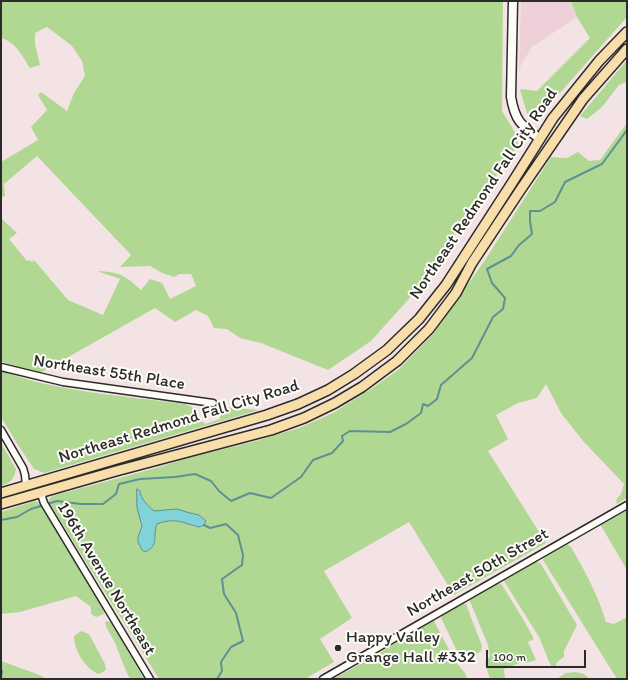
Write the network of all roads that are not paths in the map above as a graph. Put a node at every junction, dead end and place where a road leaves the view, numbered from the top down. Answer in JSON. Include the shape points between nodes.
{"nodes":[{"id":1,"x":513,"y":1,"type":"edge"},
{"id":2,"x":627,"y":32,"type":"edge"},
{"id":3,"x":627,"y":49,"type":"edge"},
{"id":4,"x":540,"y":139,"type":"junction"},
{"id":5,"x":550,"y":146,"type":"junction"},
{"id":6,"x":1,"y":367,"type":"edge"},
{"id":7,"x":213,"y":403,"type":"dead end"},
{"id":8,"x":1,"y":430,"type":"edge"},
{"id":9,"x":51,"y":479,"type":"junction"},
{"id":10,"x":26,"y":486,"type":"junction"},
{"id":11,"x":44,"y":491,"type":"junction"},
{"id":12,"x":1,"y":493,"type":"edge"},
{"id":13,"x":15,"y":500,"type":"junction"},
{"id":14,"x":1,"y":504,"type":"edge"},
{"id":15,"x":627,"y":505,"type":"edge"},
{"id":16,"x":150,"y":679,"type":"edge"},
{"id":17,"x":323,"y":679,"type":"edge"}],
"edges":[{"from":1,"to":4,"type":"street","via":[[513,111],[519,122]]},
{"from":2,"to":4,"type":"main road","name":"Northeast Redmond Fall City Road","via":[[574,90]]},
{"from":3,"to":5,"type":"main road","name":"Northeast Redmond Fall City Road","via":[[583,99]]},
{"from":4,"to":5,"type":"main road"},
{"from":4,"to":9,"type":"main road","name":"Northeast Redmond Fall City Road","via":[[446,285],[419,318],[387,350],[354,374],[328,390],[273,413]]},
{"from":5,"to":11,"type":"main road","name":"Northeast Redmond Fall City Road","via":[[476,258],[456,293],[429,329],[397,361],[362,387],[304,418],[271,430]]},
{"from":6,"to":7,"type":"street","name":"Northeast 55th Place","via":[[63,382]]},
{"from":8,"to":10,"type":"street","via":[[23,468]]},
{"from":9,"to":10,"type":"main road","name":"Northeast Redmond Fall City Road"},
{"from":9,"to":11,"type":"main road"},
{"from":10,"to":12,"type":"main road","name":"Northeast Redmond Fall City Road"},
{"from":10,"to":13,"type":"main road"},
{"from":11,"to":13,"type":"main road","name":"Northeast Redmond Fall City Road"},
{"from":11,"to":16,"type":"street","name":"196th Avenue Northeast","via":[[42,497],[47,508]]},
{"from":13,"to":14,"type":"main road","name":"Northeast Redmond Fall City Road"},
{"from":15,"to":17,"type":"street","name":"Northeast 50th Street"}]}
